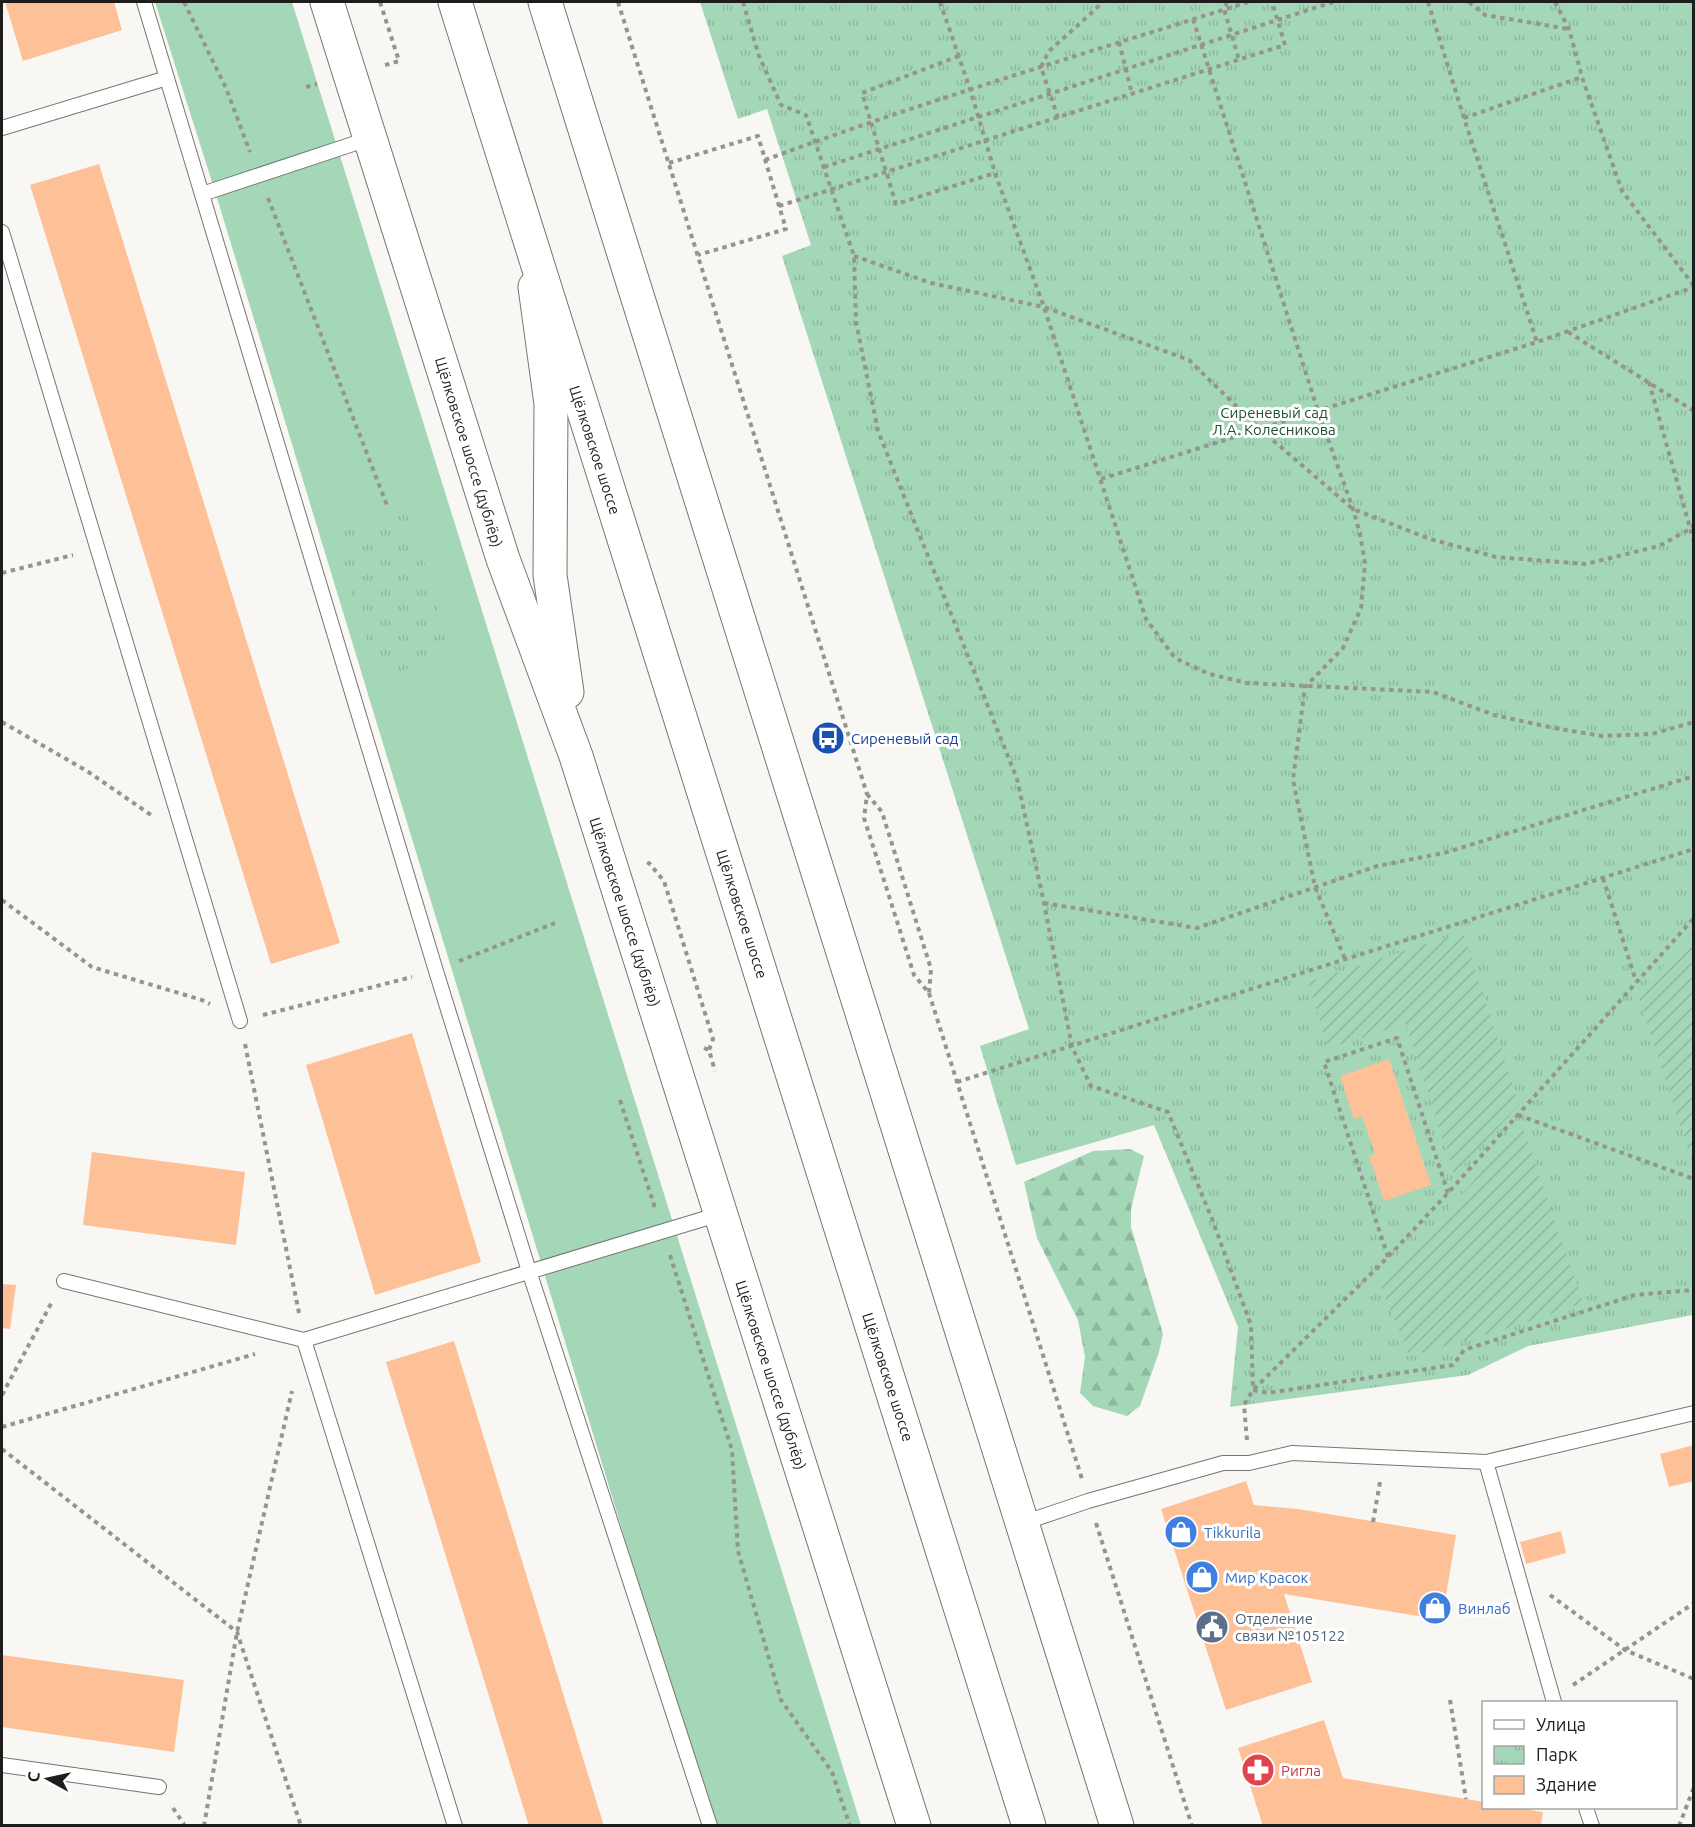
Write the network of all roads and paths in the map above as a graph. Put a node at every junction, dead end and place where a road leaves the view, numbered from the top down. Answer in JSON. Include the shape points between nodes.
{"nodes":[{"id":1,"x":144,"y":2,"type":"edge"},
{"id":2,"x":184,"y":2,"type":"edge"},
{"id":3,"x":327,"y":2,"type":"edge"},
{"id":4,"x":455,"y":2,"type":"edge"},
{"id":5,"x":545,"y":2,"type":"edge"},
{"id":6,"x":618,"y":2,"type":"edge"},
{"id":7,"x":743,"y":2,"type":"edge"},
{"id":8,"x":940,"y":2,"type":"edge"},
{"id":9,"x":1101,"y":2,"type":"edge"},
{"id":10,"x":1227,"y":2,"type":"edge"},
{"id":11,"x":1248,"y":2,"type":"edge"},
{"id":12,"x":1272,"y":2,"type":"edge"},
{"id":13,"x":1333,"y":2,"type":"edge"},
{"id":14,"x":1428,"y":2,"type":"edge"},
{"id":15,"x":1469,"y":2,"type":"edge"},
{"id":16,"x":1555,"y":2,"type":"edge"},
{"id":17,"x":1224,"y":9,"type":"junction"},
{"id":18,"x":1193,"y":19,"type":"junction"},
{"id":19,"x":1277,"y":20,"type":"junction"},
{"id":20,"x":1569,"y":29,"type":"junction"},
{"id":21,"x":1231,"y":35,"type":"junction"},
{"id":22,"x":1119,"y":42,"type":"junction"},
{"id":23,"x":1201,"y":45,"type":"junction"},
{"id":24,"x":958,"y":56,"type":"junction"},
{"id":25,"x":1239,"y":60,"type":"junction"},
{"id":26,"x":1041,"y":67,"type":"junction"},
{"id":27,"x":1126,"y":69,"type":"junction"},
{"id":28,"x":1209,"y":69,"type":"junction"},
{"id":29,"x":1582,"y":77,"type":"junction"},
{"id":30,"x":167,"y":78,"type":"junction"},
{"id":31,"x":970,"y":89,"type":"junction"},
{"id":32,"x":1050,"y":93,"type":"junction"},
{"id":33,"x":1132,"y":94,"type":"junction"},
{"id":34,"x":978,"y":117,"type":"junction"},
{"id":35,"x":1058,"y":118,"type":"junction"},
{"id":36,"x":1464,"y":118,"type":"junction"},
{"id":37,"x":871,"y":122,"type":"junction"},
{"id":38,"x":2,"y":128,"type":"edge"},
{"id":39,"x":371,"y":138,"type":"junction"},
{"id":40,"x":985,"y":141,"type":"junction"},
{"id":41,"x":816,"y":143,"type":"junction"},
{"id":42,"x":879,"y":149,"type":"junction"},
{"id":43,"x":765,"y":160,"type":"junction"},
{"id":44,"x":669,"y":163,"type":"junction"},
{"id":45,"x":824,"y":167,"type":"junction"},
{"id":46,"x":886,"y":172,"type":"junction"},
{"id":47,"x":995,"y":172,"type":"junction"},
{"id":48,"x":258,"y":174,"type":"junction"},
{"id":49,"x":832,"y":190,"type":"junction"},
{"id":50,"x":202,"y":194,"type":"junction"},
{"id":51,"x":779,"y":206,"type":"junction"},
{"id":52,"x":2,"y":232,"type":"edge"},
{"id":53,"x":528,"y":237,"type":"junction"},
{"id":54,"x":698,"y":255,"type":"junction"},
{"id":55,"x":854,"y":256,"type":"junction"},
{"id":56,"x":1694,"y":286,"type":"edge"},
{"id":57,"x":1044,"y":307,"type":"junction"},
{"id":58,"x":1568,"y":332,"type":"junction"},
{"id":59,"x":1538,"y":342,"type":"junction"},
{"id":60,"x":1649,"y":382,"type":"junction"},
{"id":61,"x":1318,"y":411,"type":"junction"},
{"id":62,"x":1694,"y":411,"type":"edge"},
{"id":63,"x":1261,"y":430,"type":"junction"},
{"id":64,"x":1101,"y":479,"type":"junction"},
{"id":65,"x":388,"y":508,"type":"dead end"},
{"id":66,"x":1353,"y":509,"type":"junction"},
{"id":67,"x":1692,"y":527,"type":"edge"},
{"id":68,"x":1694,"y":542,"type":"edge"},
{"id":69,"x":98,"y":549,"type":"junction"},
{"id":70,"x":2,"y":573,"type":"edge"},
{"id":71,"x":1305,"y":687,"type":"junction"},
{"id":72,"x":2,"y":722,"type":"edge"},
{"id":73,"x":1694,"y":722,"type":"edge"},
{"id":74,"x":576,"y":756,"type":"junction"},
{"id":75,"x":1694,"y":776,"type":"edge"},
{"id":76,"x":867,"y":794,"type":"junction"},
{"id":77,"x":185,"y":839,"type":"junction"},
{"id":78,"x":1694,"y":849,"type":"edge"},
{"id":79,"x":1603,"y":878,"type":"junction"},
{"id":80,"x":664,"y":881,"type":"dead end"},
{"id":81,"x":1315,"y":887,"type":"junction"},
{"id":82,"x":2,"y":900,"type":"edge"},
{"id":83,"x":1044,"y":903,"type":"junction"},
{"id":84,"x":1694,"y":918,"type":"edge"},
{"id":85,"x":555,"y":923,"type":"dead end"},
{"id":86,"x":1345,"y":959,"type":"junction"},
{"id":87,"x":436,"y":971,"type":"junction"},
{"id":88,"x":1637,"y":982,"type":"junction"},
{"id":89,"x":929,"y":993,"type":"junction"},
{"id":90,"x":240,"y":1021,"type":"junction"},
{"id":91,"x":1071,"y":1047,"type":"junction"},
{"id":92,"x":709,"y":1050,"type":"dead end"},
{"id":93,"x":957,"y":1082,"type":"junction"},
{"id":94,"x":621,"y":1100,"type":"dead end"},
{"id":95,"x":1518,"y":1115,"type":"junction"},
{"id":96,"x":1694,"y":1179,"type":"edge"},
{"id":97,"x":1448,"y":1193,"type":"junction"},
{"id":98,"x":720,"y":1214,"type":"junction"},
{"id":99,"x":662,"y":1231,"type":"junction"},
{"id":100,"x":1388,"y":1257,"type":"junction"},
{"id":101,"x":529,"y":1271,"type":"junction"},
{"id":102,"x":64,"y":1281,"type":"joint"},
{"id":103,"x":1694,"y":1290,"type":"edge"},
{"id":104,"x":304,"y":1340,"type":"junction"},
{"id":105,"x":1253,"y":1390,"type":"junction"},
{"id":106,"x":2,"y":1395,"type":"edge"},
{"id":107,"x":1694,"y":1413,"type":"edge"},
{"id":108,"x":2,"y":1427,"type":"edge"},
{"id":109,"x":2,"y":1449,"type":"edge"},
{"id":110,"x":1385,"y":1457,"type":"junction"},
{"id":111,"x":1486,"y":1462,"type":"junction"},
{"id":112,"x":1249,"y":1463,"type":"junction"},
{"id":113,"x":1088,"y":1501,"type":"junction"},
{"id":114,"x":1023,"y":1522,"type":"junction"},
{"id":115,"x":1373,"y":1522,"type":"dead end"},
{"id":116,"x":1517,"y":1571,"type":"junction"},
{"id":117,"x":1694,"y":1603,"type":"edge"},
{"id":118,"x":237,"y":1632,"type":"junction"},
{"id":119,"x":1625,"y":1650,"type":"junction"},
{"id":120,"x":1694,"y":1679,"type":"edge"},
{"id":121,"x":1450,"y":1700,"type":"dead end"},
{"id":122,"x":1554,"y":1701,"type":"edge"},
{"id":123,"x":2,"y":1766,"type":"edge"},
{"id":124,"x":159,"y":1787,"type":"dead end"},
{"id":125,"x":1694,"y":1787,"type":"edge"},
{"id":126,"x":1466,"y":1799,"type":"dead end"},
{"id":127,"x":1586,"y":1809,"type":"edge"},
{"id":128,"x":204,"y":1826,"type":"edge"},
{"id":129,"x":302,"y":1826,"type":"edge"},
{"id":130,"x":455,"y":1826,"type":"edge"},
{"id":131,"x":710,"y":1826,"type":"edge"},
{"id":132,"x":850,"y":1826,"type":"edge"},
{"id":133,"x":914,"y":1826,"type":"edge"},
{"id":134,"x":1029,"y":1826,"type":"edge"},
{"id":135,"x":1118,"y":1826,"type":"edge"},
{"id":136,"x":1192,"y":1826,"type":"edge"},
{"id":137,"x":1592,"y":1826,"type":"edge"},
{"id":138,"x":1679,"y":1826,"type":"edge"}],
"edges":[{"from":1,"to":30,"type":"lane"},
{"from":2,"to":48,"type":"path","via":[[226,87]]},
{"from":3,"to":39,"type":"main road","name":"Щёлковское шоссе (дублёр)"},
{"from":4,"to":53,"type":"main road","name":"Щёлковское шоссе"},
{"from":5,"to":114,"type":"main road"},
{"from":6,"to":44,"type":"path"},
{"from":7,"to":41,"type":"path","via":[[759,56],[782,105],[806,115]]},
{"from":8,"to":24,"type":"path"},
{"from":9,"to":26,"type":"path","via":[[1049,51]]},
{"from":10,"to":17,"type":"path"},
{"from":11,"to":17,"type":"path"},
{"from":12,"to":19,"type":"path"},
{"from":13,"to":19,"type":"path"},
{"from":14,"to":36,"type":"path"},
{"from":15,"to":20,"type":"path","via":[[1485,15]]},
{"from":16,"to":20,"type":"path"},
{"from":17,"to":18,"type":"path"},
{"from":17,"to":21,"type":"path"},
{"from":18,"to":22,"type":"path"},
{"from":18,"to":23,"type":"path"},
{"from":19,"to":21,"type":"path"},
{"from":19,"to":25,"type":"path","via":[[1285,45]]},
{"from":20,"to":29,"type":"path"},
{"from":21,"to":23,"type":"path"},
{"from":21,"to":25,"type":"path"},
{"from":22,"to":26,"type":"path"},
{"from":22,"to":27,"type":"path"},
{"from":23,"to":27,"type":"path"},
{"from":23,"to":28,"type":"path"},
{"from":24,"to":31,"type":"path"},
{"from":24,"to":37,"type":"path","via":[[862,93]]},
{"from":25,"to":28,"type":"path"},
{"from":26,"to":31,"type":"path"},
{"from":26,"to":32,"type":"path"},
{"from":27,"to":32,"type":"path"},
{"from":27,"to":33,"type":"path"},
{"from":28,"to":33,"type":"path"},
{"from":28,"to":61,"type":"path"},
{"from":29,"to":36,"type":"path"},
{"from":29,"to":56,"type":"path","via":[[1623,191]]},
{"from":30,"to":38,"type":"lane"},
{"from":30,"to":50,"type":"lane"},
{"from":31,"to":34,"type":"path"},
{"from":31,"to":37,"type":"path"},
{"from":32,"to":34,"type":"path"},
{"from":32,"to":35,"type":"path"},
{"from":33,"to":35,"type":"path"},
{"from":34,"to":40,"type":"path"},
{"from":34,"to":42,"type":"path"},
{"from":35,"to":40,"type":"path"},
{"from":36,"to":59,"type":"path"},
{"from":37,"to":41,"type":"path"},
{"from":37,"to":42,"type":"path"},
{"from":39,"to":48,"type":"lane"},
{"from":39,"to":74,"type":"main road","name":"Щёлковское шоссе (дублёр)","via":[[503,559]]},
{"from":40,"to":46,"type":"path"},
{"from":40,"to":47,"type":"path"},
{"from":41,"to":43,"type":"path"},
{"from":41,"to":45,"type":"path"},
{"from":42,"to":45,"type":"path"},
{"from":42,"to":46,"type":"path"},
{"from":43,"to":44,"type":"path","via":[[758,136]]},
{"from":43,"to":51,"type":"path"},
{"from":44,"to":54,"type":"path"},
{"from":45,"to":49,"type":"path"},
{"from":46,"to":47,"type":"path","via":[[896,204]]},
{"from":46,"to":49,"type":"path"},
{"from":47,"to":57,"type":"path"},
{"from":48,"to":50,"type":"lane"},
{"from":48,"to":65,"type":"path"},
{"from":49,"to":51,"type":"path"},
{"from":49,"to":55,"type":"path"},
{"from":50,"to":87,"type":"lane"},
{"from":51,"to":54,"type":"path","via":[[786,229]]},
{"from":52,"to":69,"type":"lane"},
{"from":53,"to":74,"type":"main road","via":[[551,404],[550,575]]},
{"from":53,"to":134,"type":"main road","name":"Щёлковское шоссе"},
{"from":54,"to":76,"type":"path"},
{"from":55,"to":57,"type":"path","via":[[931,283]]},
{"from":55,"to":83,"type":"path","via":[[856,322],[878,431],[1017,779]]},
{"from":56,"to":58,"type":"path"},
{"from":57,"to":63,"type":"path","via":[[1189,360]]},
{"from":57,"to":64,"type":"path"},
{"from":58,"to":59,"type":"path"},
{"from":58,"to":60,"type":"path"},
{"from":59,"to":61,"type":"path"},
{"from":60,"to":62,"type":"path"},
{"from":60,"to":67,"type":"path"},
{"from":61,"to":63,"type":"path"},
{"from":61,"to":66,"type":"path"},
{"from":63,"to":64,"type":"path"},
{"from":63,"to":66,"type":"path"},
{"from":64,"to":71,"type":"path","via":[[1146,619],[1175,658],[1209,674],[1238,681]]},
{"from":66,"to":67,"type":"path","via":[[1496,557],[1586,564],[1659,546]]},
{"from":66,"to":71,"type":"path","via":[[1365,563],[1361,608],[1343,648]]},
{"from":67,"to":68,"type":"path"},
{"from":69,"to":70,"type":"path"},
{"from":69,"to":77,"type":"lane"},
{"from":71,"to":73,"type":"path","via":[[1433,692],[1494,715],[1602,736],[1652,734]]},
{"from":71,"to":81,"type":"path","via":[[1293,780]]},
{"from":72,"to":77,"type":"path","via":[[87,771]]},
{"from":74,"to":98,"type":"main road","name":"Щёлковское шоссе (дублёр)"},
{"from":75,"to":81,"type":"path","via":[[1443,853],[1377,866]]},
{"from":76,"to":89,"type":"path","via":[[882,812],[928,958]]},
{"from":76,"to":89,"type":"path","via":[[864,818],[878,863],[914,975]]},
{"from":77,"to":90,"type":"lane"},
{"from":78,"to":79,"type":"path"},
{"from":79,"to":86,"type":"path"},
{"from":79,"to":88,"type":"path"},
{"from":80,"to":92,"type":"path","via":[[713,1039]]},
{"from":81,"to":83,"type":"path","via":[[1197,928]]},
{"from":81,"to":86,"type":"path"},
{"from":82,"to":90,"type":"path","via":[[92,967],[202,1000]]},
{"from":83,"to":91,"type":"path"},
{"from":84,"to":88,"type":"path"},
{"from":85,"to":87,"type":"path"},
{"from":86,"to":91,"type":"path"},
{"from":87,"to":90,"type":"path"},
{"from":87,"to":101,"type":"lane"},
{"from":88,"to":95,"type":"path"},
{"from":89,"to":93,"type":"path"},
{"from":90,"to":104,"type":"path"},
{"from":91,"to":93,"type":"path"},
{"from":91,"to":105,"type":"path","via":[[1091,1086],[1168,1112],[1251,1325]]},
{"from":93,"to":113,"type":"path"},
{"from":94,"to":99,"type":"path"},
{"from":95,"to":96,"type":"path"},
{"from":95,"to":97,"type":"path"},
{"from":97,"to":100,"type":"path"},
{"from":97,"to":100,"type":"path","via":[[1397,1038],[1324,1062]]},
{"from":98,"to":99,"type":"lane"},
{"from":98,"to":133,"type":"main road","name":"Щёлковское шоссе (дублёр)"},
{"from":99,"to":101,"type":"lane"},
{"from":99,"to":132,"type":"path","via":[[732,1450],[738,1551],[781,1700],[832,1772]]},
{"from":100,"to":105,"type":"path"},
{"from":101,"to":104,"type":"lane"},
{"from":101,"to":131,"type":"lane"},
{"from":102,"to":104,"type":"lane"},
{"from":102,"to":106,"type":"path"},
{"from":103,"to":105,"type":"path","via":[[1635,1295],[1464,1350],[1454,1365],[1268,1393]]},
{"from":104,"to":108,"type":"path"},
{"from":104,"to":118,"type":"path"},
{"from":104,"to":130,"type":"lane"},
{"from":105,"to":112,"type":"path","via":[[1244,1405]]},
{"from":107,"to":111,"type":"lane"},
{"from":109,"to":118,"type":"path"},
{"from":110,"to":111,"type":"lane"},
{"from":110,"to":112,"type":"lane","via":[[1292,1453]]},
{"from":110,"to":115,"type":"path"},
{"from":111,"to":116,"type":"lane"},
{"from":112,"to":113,"type":"lane","via":[[1222,1463]]},
{"from":113,"to":114,"type":"lane"},
{"from":113,"to":136,"type":"path"},
{"from":114,"to":135,"type":"main road"},
{"from":116,"to":119,"type":"path"},
{"from":116,"to":122,"type":"lane"},
{"from":117,"to":119,"type":"path"},
{"from":118,"to":128,"type":"path"},
{"from":118,"to":129,"type":"path"},
{"from":119,"to":120,"type":"path"},
{"from":119,"to":122,"type":"path"},
{"from":121,"to":126,"type":"path"},
{"from":123,"to":124,"type":"lane"},
{"from":125,"to":138,"type":"path"},
{"from":127,"to":137,"type":"lane"}]}
